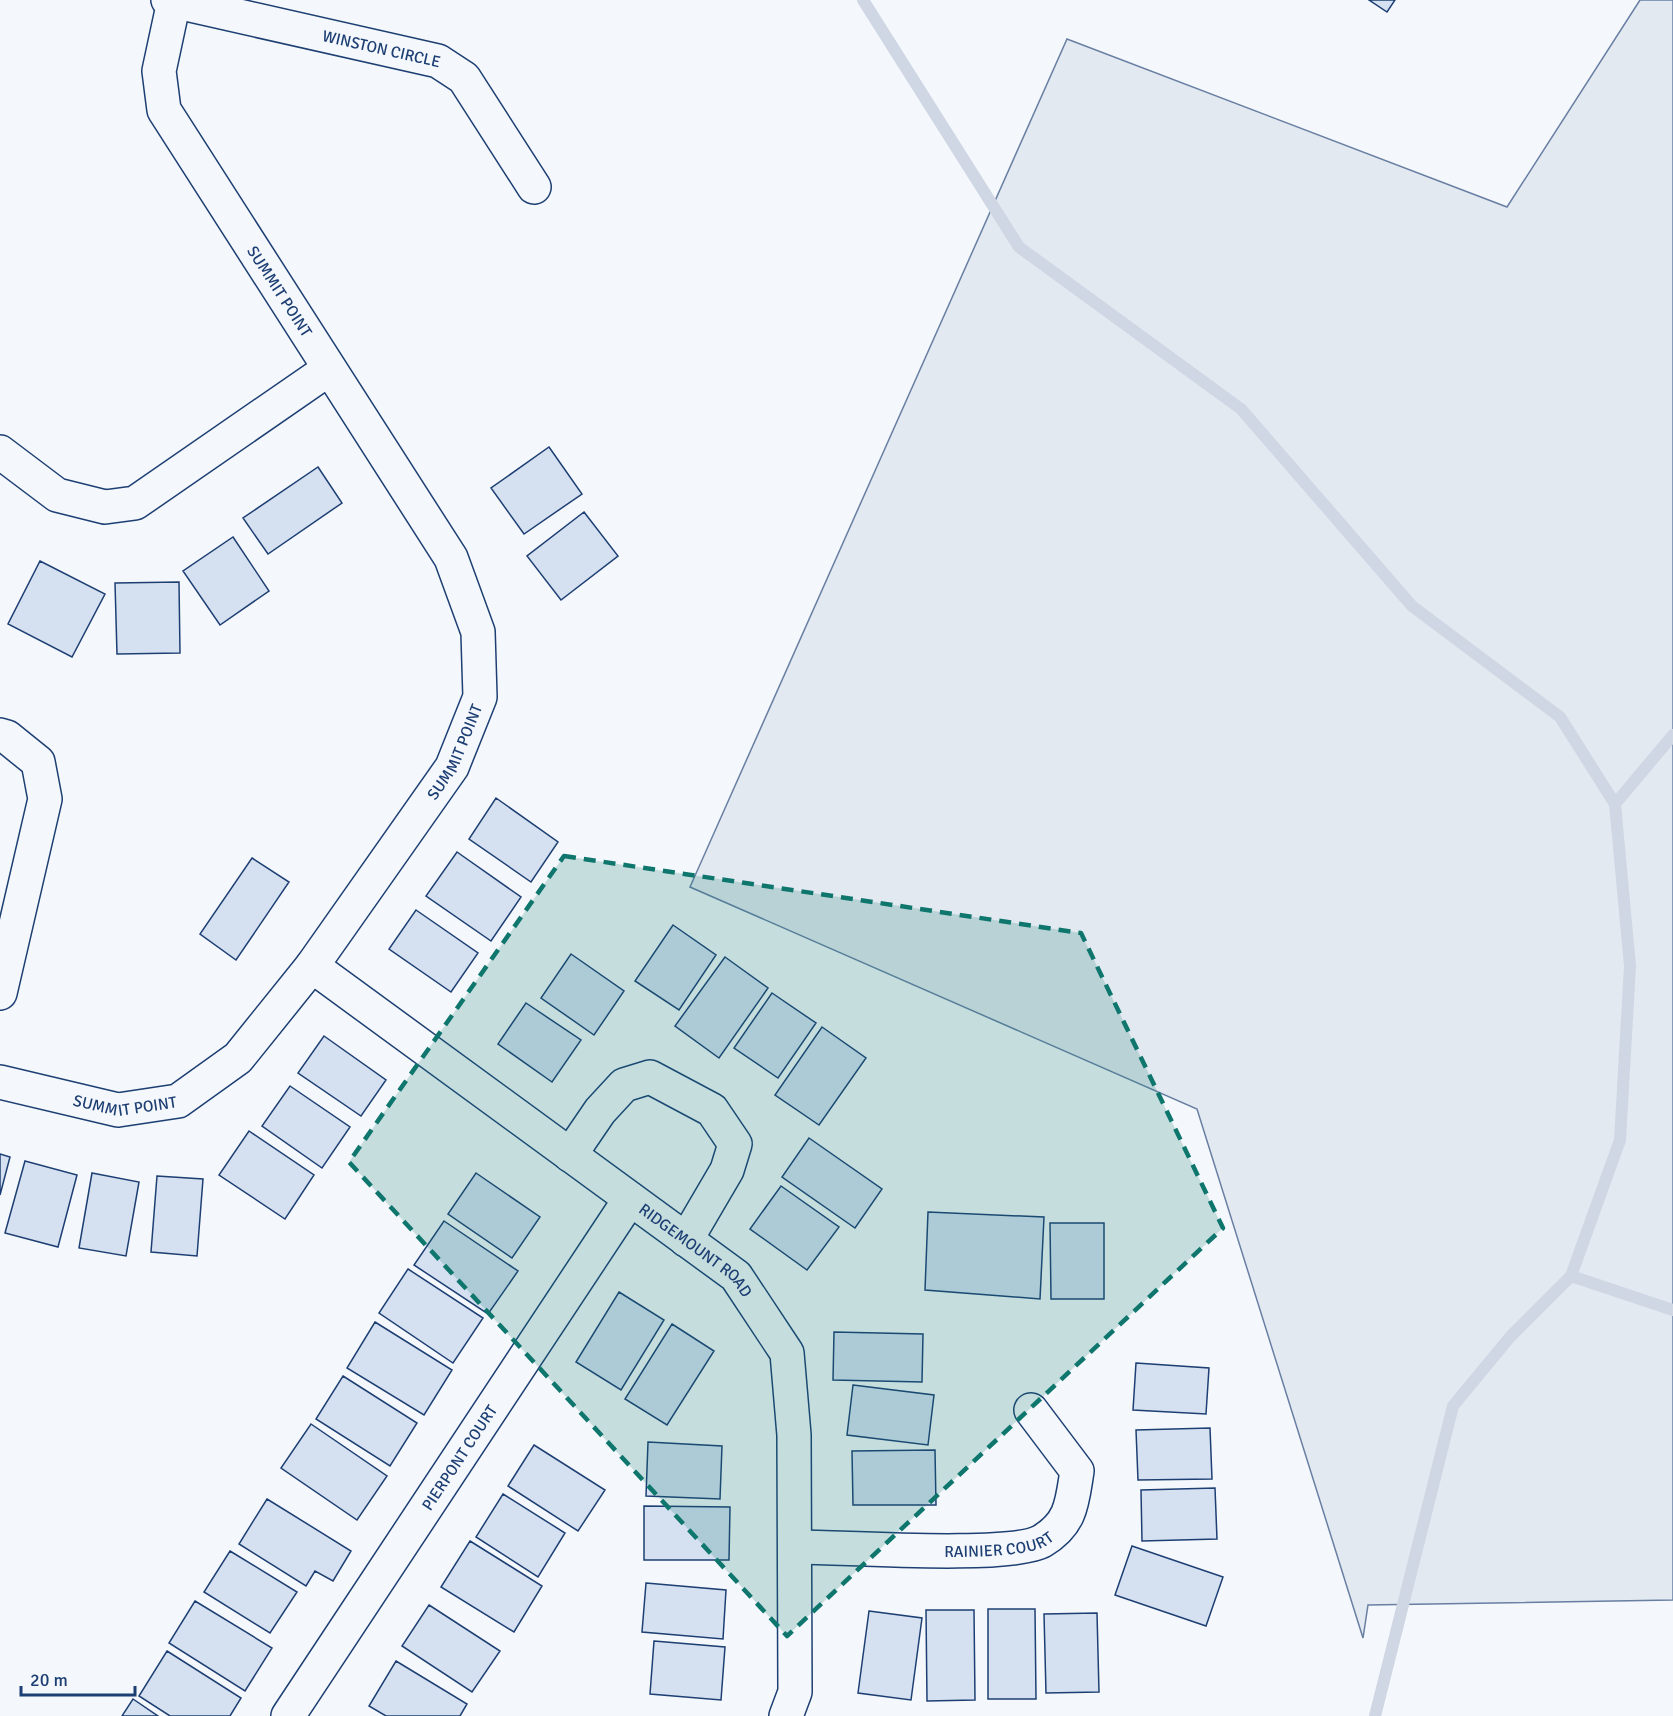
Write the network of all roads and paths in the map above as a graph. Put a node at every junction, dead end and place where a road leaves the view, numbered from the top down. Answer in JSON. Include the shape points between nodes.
{"nodes":[{"id":1,"x":171,"y":1,"type":"edge"},
{"id":2,"x":534,"y":187,"type":"dead end"},
{"id":3,"x":329,"y":369,"type":"junction"},
{"id":4,"x":0,"y":452,"type":"edge"},
{"id":5,"x":0,"y":735,"type":"edge"},
{"id":6,"x":312,"y":966,"type":"junction"},
{"id":7,"x":0,"y":993,"type":"edge"},
{"id":8,"x":0,"y":1082,"type":"edge"},
{"id":9,"x":570,"y":1155,"type":"junction"},
{"id":10,"x":630,"y":1198,"type":"junction"},
{"id":11,"x":687,"y":1240,"type":"junction"},
{"id":12,"x":1031,"y":1410,"type":"dead end"},
{"id":13,"x":795,"y":1547,"type":"junction"},
{"id":14,"x":796,"y":1708,"type":"edge"},
{"id":15,"x":288,"y":1716,"type":"edge"}],
"edges":[{"from":1,"to":2,"type":"street","name":"WINSTON CIRCLE","via":[[438,61],[464,78]]},
{"from":1,"to":3,"type":"street","name":"SUMMIT POINT","via":[[159,71],[164,110]]},
{"from":3,"to":4,"type":"street","via":[[135,503],[105,507],[57,495]]},
{"from":3,"to":6,"type":"street","name":"SUMMIT POINT","via":[[451,558],[478,632],[480,697],[452,767]]},
{"from":5,"to":7,"type":"street","via":[[38,762],[45,799]]},
{"from":6,"to":8,"type":"street","name":"SUMMIT POINT","via":[[238,1058],[178,1101],[118,1110]]},
{"from":6,"to":9,"type":"street","name":"RIDGEMOUNT ROAD"},
{"from":9,"to":10,"type":"street","name":"RIDGEMOUNT ROAD"},
{"from":9,"to":11,"type":"street","via":[[600,1111],[624,1085],[650,1077],[712,1110],[735,1144],[727,1170]]},
{"from":10,"to":11,"type":"street","name":"RIDGEMOUNT ROAD"},
{"from":10,"to":15,"type":"street","name":"PIERPONT COURT"},
{"from":11,"to":13,"type":"street","name":"RIDGEMOUNT ROAD","via":[[736,1276],[787,1353],[794,1435]]},
{"from":12,"to":13,"type":"street","name":"RAINIER COURT","via":[[1077,1471],[1070,1514],[1041,1542],[1001,1550]]},
{"from":13,"to":14,"type":"street","name":"RIDGEMOUNT ROAD"}]}
